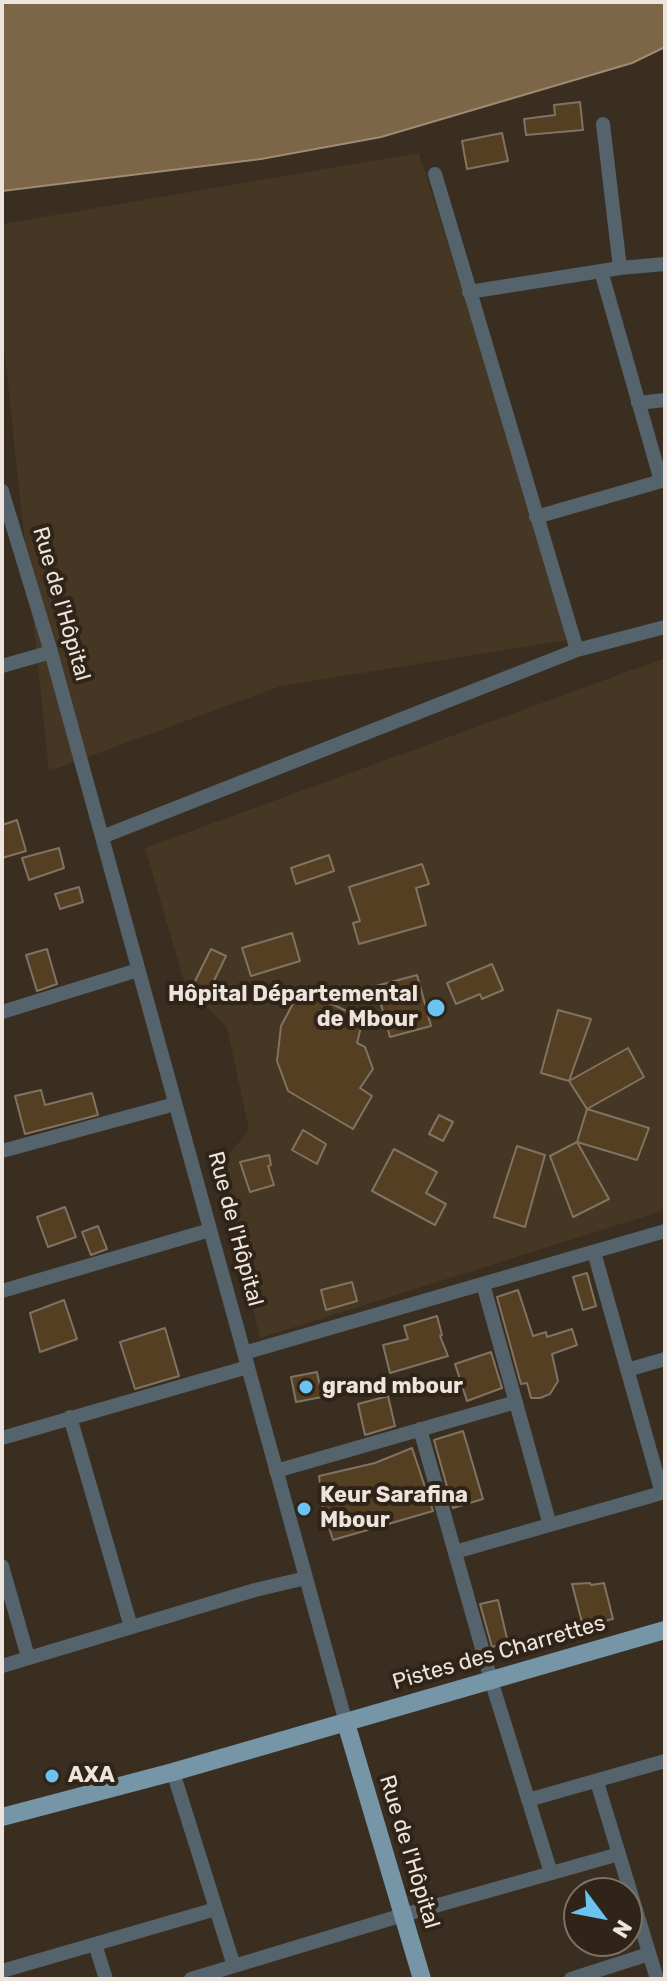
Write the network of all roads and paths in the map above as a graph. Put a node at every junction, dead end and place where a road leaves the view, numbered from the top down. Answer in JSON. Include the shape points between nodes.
{"nodes":[{"id":1,"x":603,"y":124,"type":"dead end"},
{"id":2,"x":435,"y":174,"type":"dead end"},
{"id":3,"x":665,"y":264,"type":"edge"},
{"id":4,"x":620,"y":268,"type":"junction"},
{"id":5,"x":601,"y":271,"type":"junction"},
{"id":6,"x":469,"y":292,"type":"junction"},
{"id":7,"x":665,"y":400,"type":"edge"},
{"id":8,"x":638,"y":403,"type":"junction"},
{"id":9,"x":663,"y":480,"type":"edge"},
{"id":10,"x":2,"y":491,"type":"edge"},
{"id":11,"x":536,"y":517,"type":"junction"},
{"id":12,"x":665,"y":627,"type":"edge"},
{"id":13,"x":577,"y":650,"type":"junction"},
{"id":14,"x":51,"y":652,"type":"junction"},
{"id":15,"x":2,"y":666,"type":"edge"},
{"id":16,"x":102,"y":837,"type":"junction"},
{"id":17,"x":138,"y":970,"type":"junction"},
{"id":18,"x":2,"y":1012,"type":"edge"},
{"id":19,"x":175,"y":1104,"type":"junction"},
{"id":20,"x":2,"y":1151,"type":"edge"},
{"id":21,"x":210,"y":1230,"type":"junction"},
{"id":22,"x":665,"y":1231,"type":"edge"},
{"id":23,"x":594,"y":1252,"type":"junction"},
{"id":24,"x":483,"y":1284,"type":"junction"},
{"id":25,"x":2,"y":1291,"type":"edge"},
{"id":26,"x":665,"y":1359,"type":"edge"},
{"id":27,"x":246,"y":1360,"type":"junction"},
{"id":28,"x":627,"y":1370,"type":"junction"},
{"id":29,"x":516,"y":1402,"type":"junction"},
{"id":30,"x":70,"y":1417,"type":"junction"},
{"id":31,"x":420,"y":1429,"type":"junction"},
{"id":32,"x":2,"y":1438,"type":"edge"},
{"id":33,"x":276,"y":1471,"type":"junction"},
{"id":34,"x":663,"y":1492,"type":"edge"},
{"id":35,"x":550,"y":1525,"type":"junction"},
{"id":36,"x":455,"y":1552,"type":"junction"},
{"id":37,"x":2,"y":1566,"type":"edge"},
{"id":38,"x":306,"y":1578,"type":"junction"},
{"id":39,"x":131,"y":1627,"type":"junction"},
{"id":40,"x":665,"y":1630,"type":"edge"},
{"id":41,"x":28,"y":1657,"type":"junction"},
{"id":42,"x":2,"y":1666,"type":"edge"},
{"id":43,"x":491,"y":1680,"type":"junction"},
{"id":44,"x":346,"y":1723,"type":"junction"},
{"id":45,"x":665,"y":1761,"type":"edge"},
{"id":46,"x":173,"y":1772,"type":"junction"},
{"id":47,"x":597,"y":1782,"type":"junction"},
{"id":48,"x":528,"y":1800,"type":"junction"},
{"id":49,"x":2,"y":1817,"type":"edge"},
{"id":50,"x":619,"y":1854,"type":"junction"},
{"id":51,"x":551,"y":1873,"type":"junction"},
{"id":52,"x":216,"y":1909,"type":"junction"},
{"id":53,"x":403,"y":1915,"type":"junction"},
{"id":54,"x":95,"y":1944,"type":"junction"},
{"id":55,"x":649,"y":1954,"type":"junction"},
{"id":56,"x":234,"y":1966,"type":"junction"},
{"id":57,"x":2,"y":1971,"type":"edge"},
{"id":58,"x":574,"y":1978,"type":"edge"},
{"id":59,"x":106,"y":1979,"type":"edge"},
{"id":60,"x":191,"y":1979,"type":"edge"},
{"id":61,"x":422,"y":1979,"type":"edge"},
{"id":62,"x":657,"y":1979,"type":"edge"}],
"edges":[{"from":1,"to":4,"type":"street"},
{"from":2,"to":6,"type":"street"},
{"from":3,"to":4,"type":"street"},
{"from":4,"to":5,"type":"street"},
{"from":5,"to":6,"type":"street"},
{"from":5,"to":8,"type":"street"},
{"from":6,"to":11,"type":"street"},
{"from":7,"to":8,"type":"street"},
{"from":8,"to":9,"type":"street"},
{"from":9,"to":11,"type":"street"},
{"from":10,"to":14,"type":"street","name":"Rue de l'Hôpital"},
{"from":11,"to":13,"type":"street"},
{"from":12,"to":13,"type":"street"},
{"from":13,"to":16,"type":"street"},
{"from":14,"to":15,"type":"street"},
{"from":14,"to":16,"type":"street","name":"Rue de l'Hôpital"},
{"from":16,"to":17,"type":"street","name":"Rue de l'Hôpital"},
{"from":17,"to":18,"type":"street"},
{"from":17,"to":19,"type":"street","name":"Rue de l'Hôpital"},
{"from":19,"to":20,"type":"street"},
{"from":19,"to":21,"type":"street","name":"Rue de l'Hôpital"},
{"from":21,"to":25,"type":"street"},
{"from":21,"to":27,"type":"street","name":"Rue de l'Hôpital"},
{"from":22,"to":23,"type":"street"},
{"from":23,"to":24,"type":"street"},
{"from":23,"to":28,"type":"street"},
{"from":24,"to":27,"type":"street"},
{"from":24,"to":29,"type":"street"},
{"from":26,"to":28,"type":"street"},
{"from":27,"to":30,"type":"street"},
{"from":27,"to":33,"type":"street","name":"Rue de l'Hôpital"},
{"from":28,"to":34,"type":"street"},
{"from":29,"to":31,"type":"street"},
{"from":29,"to":35,"type":"street"},
{"from":30,"to":32,"type":"street"},
{"from":30,"to":39,"type":"street"},
{"from":31,"to":33,"type":"street"},
{"from":31,"to":36,"type":"street"},
{"from":33,"to":38,"type":"street","name":"Rue de l'Hôpital"},
{"from":34,"to":35,"type":"street"},
{"from":35,"to":36,"type":"street"},
{"from":36,"to":43,"type":"street"},
{"from":37,"to":41,"type":"street"},
{"from":38,"to":39,"type":"street"},
{"from":38,"to":44,"type":"street","name":"Rue de l'Hôpital"},
{"from":39,"to":41,"type":"street"},
{"from":40,"to":43,"type":"main road","name":"Pistes des Charrettes"},
{"from":41,"to":42,"type":"street"},
{"from":43,"to":44,"type":"main road","name":"Pistes des Charrettes"},
{"from":43,"to":48,"type":"street"},
{"from":44,"to":46,"type":"main road","name":"Pistes des Charrettes"},
{"from":44,"to":53,"type":"main road","name":"Rue de l'Hôpital"},
{"from":45,"to":47,"type":"street"},
{"from":46,"to":49,"type":"main road","name":"Pistes des Charrettes"},
{"from":46,"to":52,"type":"street"},
{"from":47,"to":48,"type":"street"},
{"from":47,"to":50,"type":"street"},
{"from":48,"to":51,"type":"street"},
{"from":50,"to":51,"type":"street"},
{"from":50,"to":55,"type":"street"},
{"from":51,"to":53,"type":"street"},
{"from":52,"to":54,"type":"street"},
{"from":52,"to":56,"type":"street"},
{"from":53,"to":56,"type":"street"},
{"from":53,"to":61,"type":"main road","name":"Rue de l'Hôpital"},
{"from":54,"to":57,"type":"street"},
{"from":54,"to":59,"type":"street"},
{"from":55,"to":58,"type":"street"},
{"from":55,"to":62,"type":"street"},
{"from":56,"to":60,"type":"street"}]}
